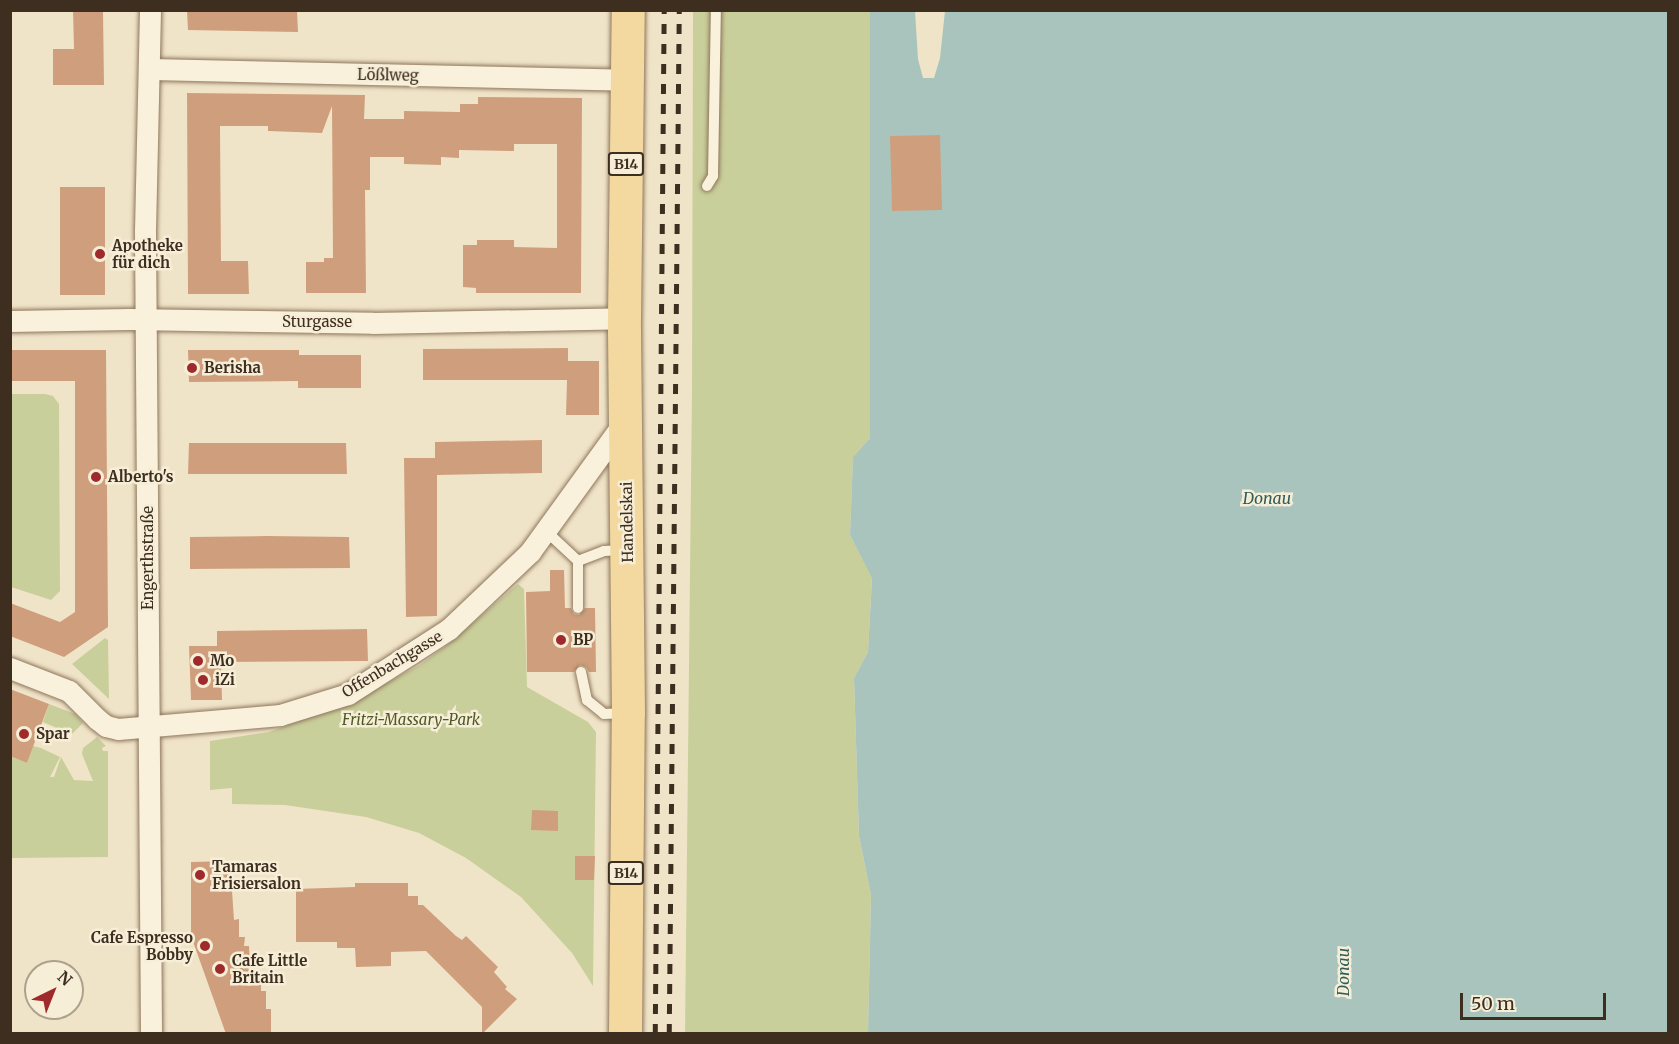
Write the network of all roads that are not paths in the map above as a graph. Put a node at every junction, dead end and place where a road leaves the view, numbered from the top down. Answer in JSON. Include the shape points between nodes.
{"nodes":[{"id":1,"x":150,"y":10,"type":"edge"},
{"id":2,"x":628,"y":10,"type":"edge"},
{"id":3,"x":716,"y":10,"type":"edge"},
{"id":4,"x":150,"y":69,"type":"junction"},
{"id":5,"x":627,"y":80,"type":"junction"},
{"id":6,"x":707,"y":186,"type":"dead end"},
{"id":7,"x":624,"y":318,"type":"junction"},
{"id":8,"x":146,"y":319,"type":"junction"},
{"id":9,"x":10,"y":321,"type":"edge"},
{"id":10,"x":625,"y":421,"type":"junction"},
{"id":11,"x":547,"y":532,"type":"junction"},
{"id":12,"x":627,"y":550,"type":"junction"},
{"id":13,"x":578,"y":561,"type":"junction"},
{"id":14,"x":578,"y":608,"type":"dead end"},
{"id":15,"x":10,"y":668,"type":"edge"},
{"id":16,"x":581,"y":672,"type":"dead end"},
{"id":17,"x":628,"y":713,"type":"junction"},
{"id":18,"x":150,"y":726,"type":"junction"},
{"id":19,"x":151,"y":1034,"type":"edge"},
{"id":20,"x":625,"y":1034,"type":"edge"}],
"edges":[{"from":1,"to":4,"type":"street","name":"Engerthstraße"},
{"from":2,"to":5,"type":"main road","name":"Handelskai","number":"B14"},
{"from":3,"to":6,"type":"lane","via":[[713,176]]},
{"from":4,"to":5,"type":"street","name":"Lößlweg"},
{"from":4,"to":8,"type":"street","name":"Engerthstraße"},
{"from":5,"to":7,"type":"main road","name":"Handelskai","number":"B14"},
{"from":7,"to":8,"type":"street","name":"Sturgasse","via":[[373,322]]},
{"from":7,"to":10,"type":"main road","name":"Handelskai","number":"B14"},
{"from":8,"to":9,"type":"street","name":"Sturgasse"},
{"from":8,"to":18,"type":"street","name":"Engerthstraße"},
{"from":10,"to":11,"type":"street","name":"Offenbachgasse"},
{"from":10,"to":12,"type":"main road","name":"Handelskai","number":"B14"},
{"from":11,"to":13,"type":"lane"},
{"from":11,"to":18,"type":"street","name":"Offenbachgasse","via":[[449,629],[348,694],[280,714]]},
{"from":12,"to":13,"type":"lane","via":[[604,551]]},
{"from":12,"to":17,"type":"main road","name":"Handelskai","number":"B14"},
{"from":13,"to":14,"type":"lane"},
{"from":15,"to":18,"type":"street","name":"Offenbachgasse","via":[[69,691],[106,726]]},
{"from":16,"to":17,"type":"lane","via":[[587,700],[604,714]]},
{"from":17,"to":20,"type":"main road","name":"Handelskai","number":"B14"},
{"from":18,"to":19,"type":"street","name":"Engerthstraße"}]}
